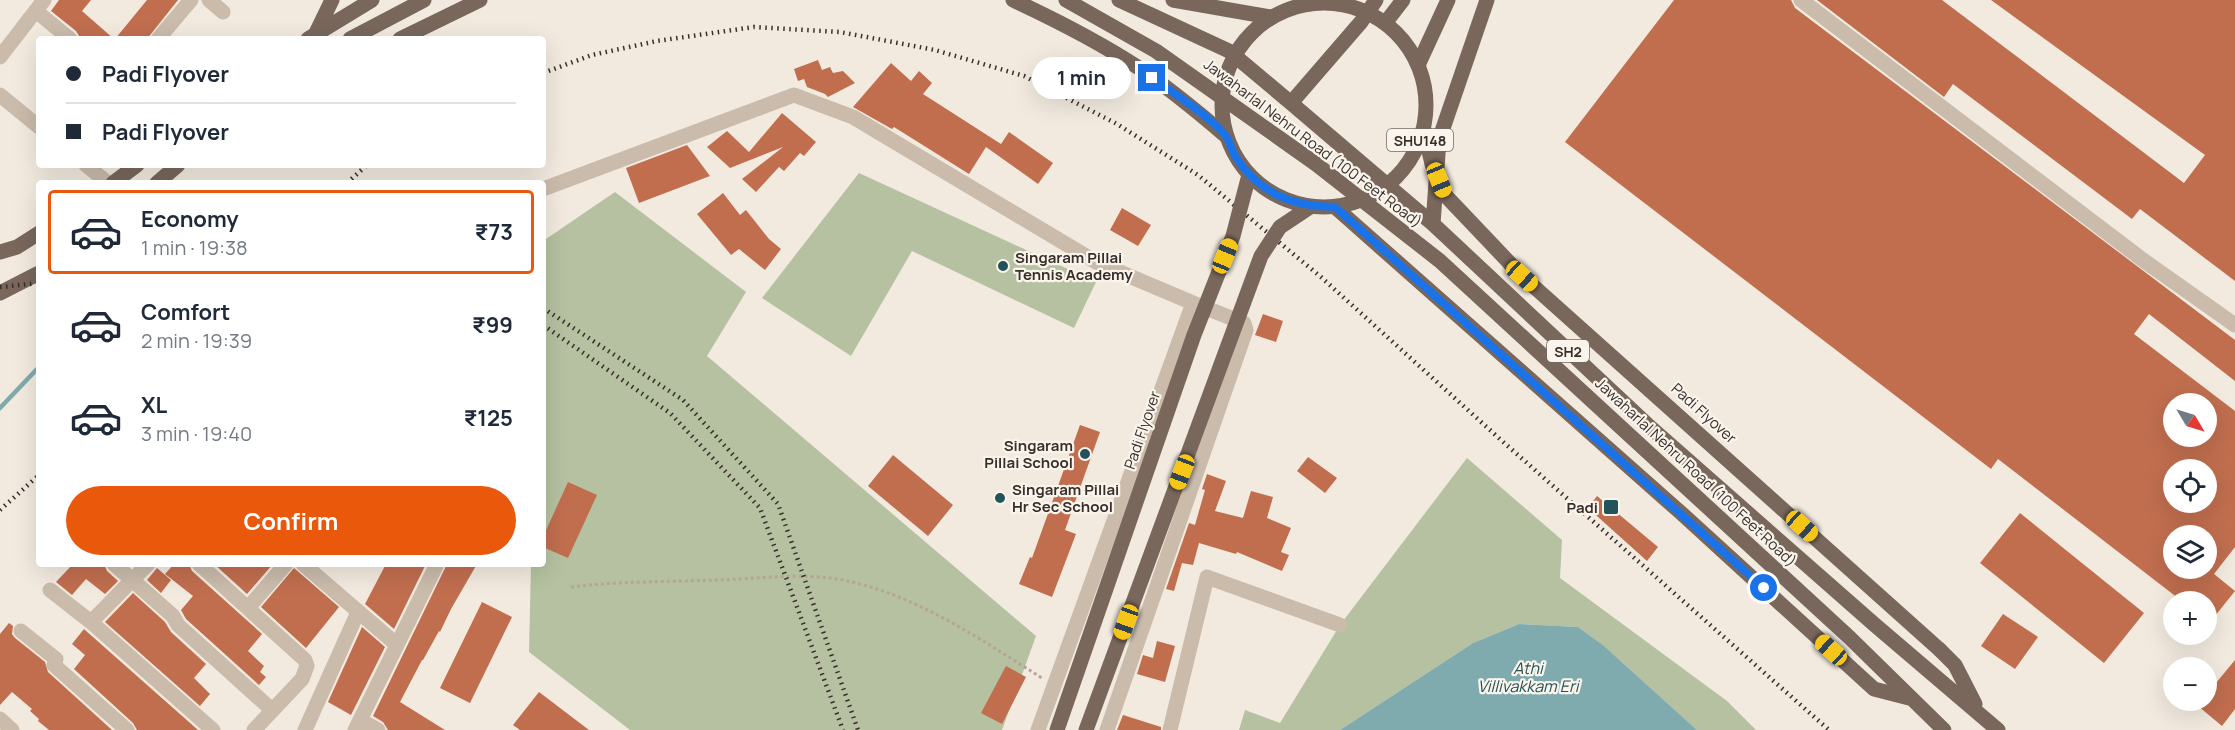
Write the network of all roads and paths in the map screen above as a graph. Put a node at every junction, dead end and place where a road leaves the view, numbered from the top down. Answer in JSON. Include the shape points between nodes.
{"nodes":[{"id":1,"x":191,"y":0,"type":"edge"},
{"id":2,"x":208,"y":0,"type":"edge"},
{"id":3,"x":332,"y":0,"type":"edge"},
{"id":4,"x":372,"y":0,"type":"edge"},
{"id":5,"x":424,"y":0,"type":"edge"},
{"id":6,"x":480,"y":0,"type":"edge"},
{"id":7,"x":1013,"y":0,"type":"edge"},
{"id":8,"x":1066,"y":0,"type":"edge"},
{"id":9,"x":1121,"y":0,"type":"edge"},
{"id":10,"x":1173,"y":0,"type":"edge"},
{"id":11,"x":1376,"y":0,"type":"edge"},
{"id":12,"x":1403,"y":0,"type":"edge"},
{"id":13,"x":1448,"y":0,"type":"edge"},
{"id":14,"x":1487,"y":0,"type":"edge"},
{"id":15,"x":1801,"y":0,"type":"edge"},
{"id":16,"x":40,"y":6,"type":"edge"},
{"id":17,"x":223,"y":12,"type":"dead end"},
{"id":18,"x":1270,"y":17,"type":"junction"},
{"id":19,"x":1386,"y":22,"type":"junction"},
{"id":20,"x":67,"y":36,"type":"edge"},
{"id":21,"x":161,"y":36,"type":"edge"},
{"id":22,"x":312,"y":36,"type":"edge"},
{"id":23,"x":356,"y":36,"type":"edge"},
{"id":24,"x":406,"y":36,"type":"edge"},
{"id":25,"x":0,"y":57,"type":"edge"},
{"id":26,"x":1419,"y":63,"type":"junction"},
{"id":27,"x":0,"y":95,"type":"edge"},
{"id":28,"x":1291,"y":103,"type":"junction"},
{"id":29,"x":36,"y":125,"type":"edge"},
{"id":30,"x":1424,"y":130,"type":"junction"},
{"id":31,"x":1226,"y":136,"type":"junction"},
{"id":32,"x":90,"y":168,"type":"edge"},
{"id":33,"x":133,"y":168,"type":"edge"},
{"id":34,"x":174,"y":168,"type":"edge"},
{"id":35,"x":1249,"y":175,"type":"junction"},
{"id":36,"x":104,"y":180,"type":"edge"},
{"id":37,"x":117,"y":180,"type":"edge"},
{"id":38,"x":160,"y":180,"type":"edge"},
{"id":39,"x":546,"y":188,"type":"edge"},
{"id":40,"x":1310,"y":207,"type":"junction"},
{"id":41,"x":1335,"y":207,"type":"junction"},
{"id":42,"x":1433,"y":224,"type":"junction"},
{"id":43,"x":36,"y":235,"type":"edge"},
{"id":44,"x":0,"y":252,"type":"edge"},
{"id":45,"x":36,"y":275,"type":"edge"},
{"id":46,"x":0,"y":293,"type":"edge"},
{"id":47,"x":1193,"y":303,"type":"junction"},
{"id":48,"x":2235,"y":325,"type":"edge"},
{"id":49,"x":118,"y":567,"type":"edge"},
{"id":50,"x":145,"y":567,"type":"edge"},
{"id":51,"x":202,"y":567,"type":"edge"},
{"id":52,"x":282,"y":567,"type":"edge"},
{"id":53,"x":306,"y":567,"type":"edge"},
{"id":54,"x":435,"y":567,"type":"edge"},
{"id":55,"x":132,"y":578,"type":"junction"},
{"id":56,"x":571,"y":587,"type":"dead end"},
{"id":57,"x":50,"y":590,"type":"dead end"},
{"id":58,"x":248,"y":608,"type":"junction"},
{"id":59,"x":357,"y":612,"type":"junction"},
{"id":60,"x":90,"y":622,"type":"junction"},
{"id":61,"x":1340,"y":625,"type":"dead end"},
{"id":62,"x":21,"y":630,"type":"dead end"},
{"id":63,"x":396,"y":644,"type":"junction"},
{"id":64,"x":1053,"y":684,"type":"junction"},
{"id":65,"x":1910,"y":699,"type":"junction"},
{"id":66,"x":272,"y":710,"type":"junction"},
{"id":67,"x":1979,"y":712,"type":"junction"},
{"id":68,"x":0,"y":719,"type":"edge"},
{"id":69,"x":358,"y":725,"type":"edge"},
{"id":70,"x":12,"y":730,"type":"edge"},
{"id":71,"x":127,"y":730,"type":"edge"},
{"id":72,"x":213,"y":730,"type":"edge"},
{"id":73,"x":254,"y":730,"type":"edge"},
{"id":74,"x":305,"y":730,"type":"edge"},
{"id":75,"x":378,"y":730,"type":"edge"},
{"id":76,"x":1038,"y":730,"type":"edge"},
{"id":77,"x":1057,"y":730,"type":"edge"},
{"id":78,"x":1086,"y":730,"type":"edge"},
{"id":79,"x":1107,"y":730,"type":"edge"},
{"id":80,"x":1170,"y":730,"type":"edge"},
{"id":81,"x":1944,"y":730,"type":"edge"},
{"id":82,"x":1998,"y":730,"type":"edge"}],
"edges":[{"from":1,"to":21,"type":"street"},
{"from":2,"to":17,"type":"street"},
{"from":3,"to":22,"type":"main road"},
{"from":4,"to":22,"type":"main road"},
{"from":5,"to":23,"type":"main road"},
{"from":6,"to":24,"type":"main road"},
{"from":7,"to":31,"type":"main road","name":"Padi Flyover","via":[[1069,27],[1138,68]]},
{"from":8,"to":65,"type":"main road","name":"Jawaharlal Nehru Road (100 Feet Road)","number":"SH2","via":[[1156,51],[1316,164],[1440,261],[1850,638]]},
{"from":9,"to":28,"type":"main road","name":"Jawaharlal Nehru Road (100 Feet Road)","number":"SH2","via":[[1229,51]]},
{"from":10,"to":18,"type":"main road"},
{"from":11,"to":28,"type":"main road"},
{"from":12,"to":19,"type":"main road"},
{"from":13,"to":26,"type":"main road"},
{"from":14,"to":42,"type":"main road","via":[[1439,140]]},
{"from":15,"to":48,"type":"street","via":[[2143,260]]},
{"from":16,"to":20,"type":"street"},
{"from":16,"to":25,"type":"street"},
{"from":18,"to":19,"type":"main road","name":"Padi Flyover","number":"SHU148","bridge":true,"via":[[1298,5],[1329,2],[1359,7]]},
{"from":18,"to":31,"type":"main road","name":"Padi Flyover","number":"SHU148","bridge":true,"via":[[1245,40],[1228,69],[1221,102]]},
{"from":19,"to":26,"type":"main road","name":"Padi Flyover","number":"SHU148","bridge":true},
{"from":26,"to":30,"type":"main road","name":"Padi Flyover","number":"SHU148","bridge":true,"via":[[1426,96]]},
{"from":27,"to":29,"type":"street"},
{"from":28,"to":42,"type":"main road","name":"Jawaharlal Nehru Road (100 Feet Road)","number":"SH2"},
{"from":30,"to":41,"type":"main road","name":"Padi Flyover","number":"SHU148","bridge":true,"via":[[1400,173],[1381,190]]},
{"from":30,"to":67,"type":"main road","name":"Padi Flyover","bridge":true,"via":[[1445,195],[1522,276],[1940,650],[1955,665]]},
{"from":31,"to":35,"type":"main road","name":"Padi Flyover","number":"SHU148","bridge":true},
{"from":32,"to":36,"type":"street"},
{"from":33,"to":37,"type":"main road"},
{"from":34,"to":38,"type":"main road"},
{"from":35,"to":40,"type":"main road","name":"Padi Flyover","number":"SHU148","bridge":true,"via":[[1277,196]]},
{"from":35,"to":77,"type":"main road","name":"Padi Flyover","bridge":true,"via":[[1233,236],[1194,335]]},
{"from":39,"to":47,"type":"street","via":[[794,95],[853,117],[1096,262]]},
{"from":40,"to":41,"type":"main road","name":"Padi Flyover","number":"SHU148","bridge":true},
{"from":40,"to":78,"type":"main road","bridge":true,"via":[[1280,228],[1261,256]]},
{"from":41,"to":65,"type":"main road","via":[[1874,689]]},
{"from":42,"to":67,"type":"main road","name":"Jawaharlal Nehru Road (100 Feet Road)","number":"SH2","via":[[1651,428]]},
{"from":43,"to":44,"type":"main road"},
{"from":45,"to":46,"type":"main road"},
{"from":47,"to":64,"type":"street"},
{"from":47,"to":79,"type":"street","via":[[1245,323],[1246,330]]},
{"from":49,"to":55,"type":"street"},
{"from":50,"to":55,"type":"street"},
{"from":51,"to":58,"type":"street"},
{"from":52,"to":58,"type":"street"},
{"from":53,"to":59,"type":"street"},
{"from":54,"to":63,"type":"street"},
{"from":55,"to":60,"type":"street"},
{"from":55,"to":66,"type":"street","via":[[173,616],[178,626]]},
{"from":56,"to":64,"type":"path","via":[[822,576],[853,582],[892,594],[941,617]]},
{"from":57,"to":60,"type":"street"},
{"from":58,"to":66,"type":"street","via":[[307,666],[302,679]]},
{"from":59,"to":63,"type":"street"},
{"from":59,"to":74,"type":"street"},
{"from":60,"to":72,"type":"street"},
{"from":61,"to":80,"type":"street","via":[[1207,577]]},
{"from":62,"to":71,"type":"street"},
{"from":63,"to":69,"type":"street"},
{"from":64,"to":76,"type":"street"},
{"from":65,"to":81,"type":"main road","name":"Jawaharlal Nehru Road (100 Feet Road)","number":"SH2"},
{"from":66,"to":73,"type":"street"},
{"from":67,"to":82,"type":"main road","name":"Jawaharlal Nehru Road (100 Feet Road)","number":"SH2"},
{"from":68,"to":70,"type":"street"},
{"from":69,"to":75,"type":"street"}]}
